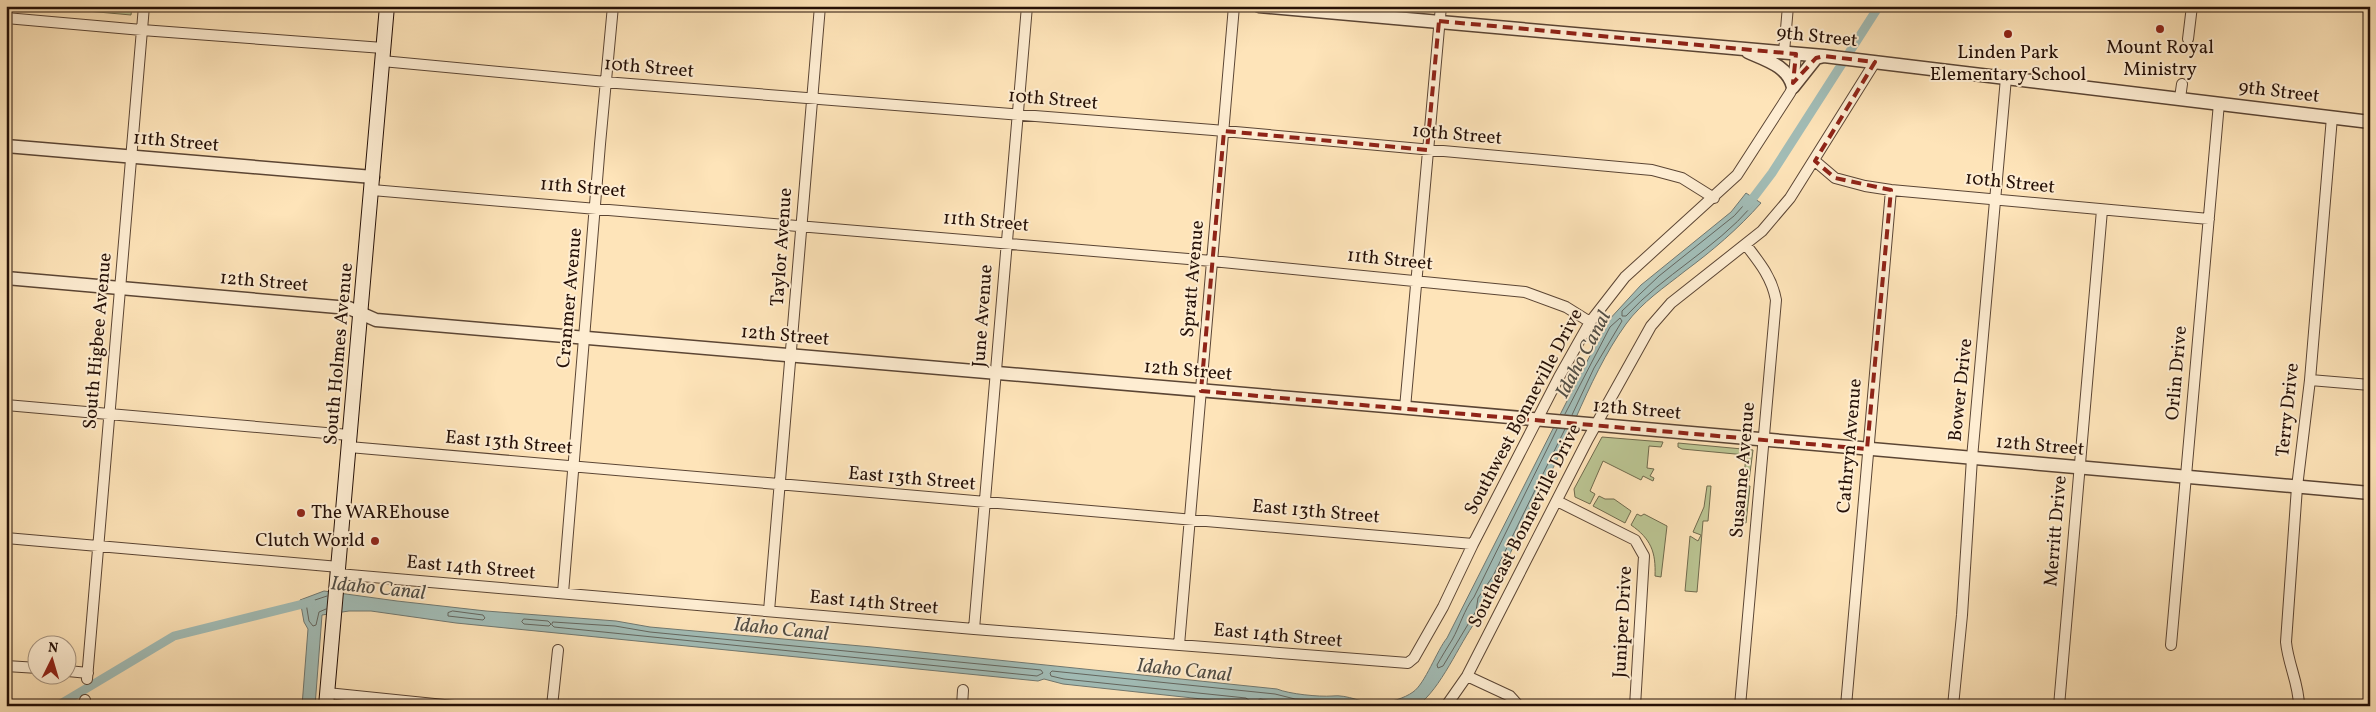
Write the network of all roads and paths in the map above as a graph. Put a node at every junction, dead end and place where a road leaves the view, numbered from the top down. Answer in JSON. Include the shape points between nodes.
{"nodes":[{"id":1,"x":144,"y":6,"type":"edge"},
{"id":2,"x":387,"y":6,"type":"edge"},
{"id":3,"x":613,"y":6,"type":"edge"},
{"id":4,"x":820,"y":6,"type":"edge"},
{"id":5,"x":1027,"y":6,"type":"edge"},
{"id":6,"x":1234,"y":6,"type":"edge"},
{"id":7,"x":1258,"y":6,"type":"edge"},
{"id":8,"x":1441,"y":6,"type":"edge"},
{"id":9,"x":1788,"y":6,"type":"edge"},
{"id":10,"x":2192,"y":6,"type":"edge"},
{"id":11,"x":6,"y":18,"type":"edge"},
{"id":12,"x":1439,"y":21,"type":"junction"},
{"id":13,"x":142,"y":30,"type":"junction"},
{"id":14,"x":2188,"y":39,"type":"dead end"},
{"id":15,"x":1741,"y":48,"type":"junction"},
{"id":16,"x":1790,"y":53,"type":"junction"},
{"id":17,"x":383,"y":55,"type":"junction"},
{"id":18,"x":1824,"y":56,"type":"junction"},
{"id":19,"x":1875,"y":62,"type":"junction"},
{"id":20,"x":2006,"y":78,"type":"junction"},
{"id":21,"x":606,"y":82,"type":"junction"},
{"id":22,"x":2182,"y":84,"type":"dead end"},
{"id":23,"x":1793,"y":87,"type":"junction"},
{"id":24,"x":2180,"y":98,"type":"junction"},
{"id":25,"x":812,"y":99,"type":"junction"},
{"id":26,"x":2219,"y":104,"type":"junction"},
{"id":27,"x":1018,"y":114,"type":"junction"},
{"id":28,"x":2332,"y":117,"type":"junction"},
{"id":29,"x":2370,"y":122,"type":"edge"},
{"id":30,"x":1224,"y":131,"type":"junction"},
{"id":31,"x":6,"y":146,"type":"edge"},
{"id":32,"x":1427,"y":150,"type":"junction"},
{"id":33,"x":130,"y":157,"type":"junction"},
{"id":34,"x":1815,"y":161,"type":"junction"},
{"id":35,"x":373,"y":184,"type":"junction"},
{"id":36,"x":1891,"y":190,"type":"junction"},
{"id":37,"x":1714,"y":198,"type":"junction"},
{"id":38,"x":1997,"y":199,"type":"junction"},
{"id":39,"x":596,"y":208,"type":"junction"},
{"id":40,"x":2102,"y":210,"type":"junction"},
{"id":41,"x":2209,"y":219,"type":"junction"},
{"id":42,"x":800,"y":225,"type":"junction"},
{"id":43,"x":1006,"y":243,"type":"junction"},
{"id":44,"x":1746,"y":245,"type":"junction"},
{"id":45,"x":1212,"y":261,"type":"junction"},
{"id":46,"x":6,"y":278,"type":"edge"},
{"id":47,"x":1416,"y":282,"type":"junction"},
{"id":48,"x":120,"y":289,"type":"junction"},
{"id":49,"x":361,"y":314,"type":"junction"},
{"id":50,"x":1590,"y":322,"type":"junction"},
{"id":51,"x":584,"y":338,"type":"junction"},
{"id":52,"x":791,"y":356,"type":"junction"},
{"id":53,"x":996,"y":373,"type":"junction"},
{"id":54,"x":2310,"y":380,"type":"junction"},
{"id":55,"x":2370,"y":385,"type":"edge"},
{"id":56,"x":1201,"y":391,"type":"junction"},
{"id":57,"x":6,"y":406,"type":"edge"},
{"id":58,"x":1405,"y":408,"type":"junction"},
{"id":59,"x":109,"y":414,"type":"junction"},
{"id":60,"x":1537,"y":420,"type":"junction"},
{"id":61,"x":1596,"y":425,"type":"junction"},
{"id":62,"x":1763,"y":440,"type":"junction"},
{"id":63,"x":349,"y":441,"type":"junction"},
{"id":64,"x":1867,"y":449,"type":"junction"},
{"id":65,"x":1972,"y":458,"type":"junction"},
{"id":66,"x":573,"y":466,"type":"junction"},
{"id":67,"x":2079,"y":468,"type":"junction"},
{"id":68,"x":2186,"y":477,"type":"junction"},
{"id":69,"x":779,"y":485,"type":"junction"},
{"id":70,"x":2297,"y":487,"type":"junction"},
{"id":71,"x":2370,"y":494,"type":"edge"},
{"id":72,"x":1557,"y":501,"type":"junction"},
{"id":73,"x":984,"y":503,"type":"junction"},
{"id":74,"x":1190,"y":519,"type":"junction"},
{"id":75,"x":6,"y":538,"type":"edge"},
{"id":76,"x":1473,"y":544,"type":"junction"},
{"id":77,"x":98,"y":547,"type":"junction"},
{"id":78,"x":338,"y":570,"type":"junction"},
{"id":79,"x":564,"y":593,"type":"junction"},
{"id":80,"x":769,"y":611,"type":"junction"},
{"id":81,"x":974,"y":629,"type":"junction"},
{"id":82,"x":1179,"y":645,"type":"junction"},
{"id":83,"x":2171,"y":645,"type":"dead end"},
{"id":84,"x":558,"y":650,"type":"dead end"},
{"id":85,"x":1408,"y":663,"type":"joint"},
{"id":86,"x":6,"y":666,"type":"edge"},
{"id":87,"x":28,"y":667,"type":"edge"},
{"id":88,"x":78,"y":674,"type":"edge"},
{"id":89,"x":1467,"y":676,"type":"junction"},
{"id":90,"x":963,"y":690,"type":"dead end"},
{"id":91,"x":327,"y":700,"type":"edge"},
{"id":92,"x":454,"y":706,"type":"edge"},
{"id":93,"x":552,"y":706,"type":"edge"},
{"id":94,"x":962,"y":706,"type":"edge"},
{"id":95,"x":1446,"y":706,"type":"edge"},
{"id":96,"x":1519,"y":706,"type":"edge"},
{"id":97,"x":1635,"y":706,"type":"edge"},
{"id":98,"x":1740,"y":706,"type":"edge"},
{"id":99,"x":1846,"y":706,"type":"edge"},
{"id":100,"x":1953,"y":706,"type":"edge"},
{"id":101,"x":2059,"y":706,"type":"edge"},
{"id":102,"x":2299,"y":706,"type":"edge"}],
"edges":[{"from":1,"to":13,"type":"street","name":"South Higbee Avenue"},
{"from":2,"to":17,"type":"main road","name":"South Holmes Avenue"},
{"from":3,"to":21,"type":"street","name":"Cranmer Avenue"},
{"from":4,"to":25,"type":"street","name":"Taylor Avenue"},
{"from":5,"to":27,"type":"street","name":"June Avenue"},
{"from":6,"to":30,"type":"street","name":"Spratt Avenue"},
{"from":7,"to":12,"type":"street","name":"9th Street"},
{"from":8,"to":12,"type":"street"},
{"from":9,"to":16,"type":"street","name":"Southwest Bonneville Drive"},
{"from":10,"to":14,"type":"street"},
{"from":11,"to":13,"type":"street","name":"10th Street"},
{"from":12,"to":15,"type":"street","name":"9th Street"},
{"from":12,"to":32,"type":"street"},
{"from":13,"to":17,"type":"street","name":"10th Street"},
{"from":13,"to":33,"type":"street","name":"South Higbee Avenue"},
{"from":15,"to":16,"type":"street","name":"9th Street"},
{"from":15,"to":23,"type":"street","via":[[1785,71],[1791,77]]},
{"from":16,"to":18,"type":"street","name":"9th Street"},
{"from":16,"to":23,"type":"street","name":"Southwest Bonneville Drive"},
{"from":17,"to":21,"type":"street","name":"10th Street"},
{"from":17,"to":35,"type":"main road","name":"South Holmes Avenue"},
{"from":18,"to":19,"type":"street","name":"9th Street"},
{"from":18,"to":23,"type":"street","via":[[1816,58]]},
{"from":19,"to":20,"type":"street","name":"9th Street"},
{"from":19,"to":34,"type":"street","name":"Southeast Bonneville Drive"},
{"from":20,"to":24,"type":"street","name":"9th Street"},
{"from":20,"to":38,"type":"street","name":"Bower Drive"},
{"from":21,"to":25,"type":"street","name":"10th Street"},
{"from":21,"to":39,"type":"street","name":"Cranmer Avenue"},
{"from":22,"to":24,"type":"street"},
{"from":23,"to":37,"type":"street","name":"Southwest Bonneville Drive","via":[[1737,175]]},
{"from":24,"to":26,"type":"street","name":"9th Street"},
{"from":25,"to":27,"type":"street","name":"10th Street"},
{"from":25,"to":42,"type":"street","name":"Taylor Avenue"},
{"from":26,"to":28,"type":"street","name":"9th Street"},
{"from":26,"to":41,"type":"street","name":"Orlin Drive"},
{"from":27,"to":30,"type":"street","name":"10th Street"},
{"from":27,"to":43,"type":"street","name":"June Avenue"},
{"from":28,"to":29,"type":"street","name":"9th Street"},
{"from":28,"to":54,"type":"street","name":"Terry Drive"},
{"from":30,"to":32,"type":"street","name":"10th Street"},
{"from":30,"to":45,"type":"street","name":"Spratt Avenue"},
{"from":31,"to":33,"type":"street","name":"11th Street"},
{"from":32,"to":37,"type":"street","name":"10th Street","via":[[1652,170],[1682,178]]},
{"from":32,"to":47,"type":"street"},
{"from":33,"to":35,"type":"street","name":"11th Street"},
{"from":33,"to":48,"type":"street","name":"South Higbee Avenue"},
{"from":34,"to":36,"type":"street","name":"10th Street","via":[[1835,178]]},
{"from":34,"to":44,"type":"street","name":"Southeast Bonneville Drive","via":[[1790,198]]},
{"from":35,"to":39,"type":"street","name":"11th Street"},
{"from":35,"to":49,"type":"main road","name":"South Holmes Avenue"},
{"from":36,"to":38,"type":"street","name":"10th Street"},
{"from":36,"to":64,"type":"street","name":"Cathryn Avenue"},
{"from":37,"to":50,"type":"street","name":"Southwest Bonneville Drive","via":[[1625,277]]},
{"from":38,"to":40,"type":"street","name":"10th Street"},
{"from":38,"to":65,"type":"street","name":"Bower Drive"},
{"from":39,"to":42,"type":"street","name":"11th Street"},
{"from":39,"to":51,"type":"street","name":"Cranmer Avenue"},
{"from":40,"to":41,"type":"street","name":"10th Street"},
{"from":40,"to":67,"type":"street","name":"Merritt Drive"},
{"from":41,"to":68,"type":"street","name":"Orlin Drive"},
{"from":42,"to":43,"type":"street","name":"11th Street"},
{"from":42,"to":52,"type":"street","name":"Taylor Avenue"},
{"from":43,"to":45,"type":"street","name":"11th Street"},
{"from":43,"to":53,"type":"street","name":"June Avenue"},
{"from":44,"to":61,"type":"street","name":"Southeast Bonneville Drive","via":[[1659,315]]},
{"from":44,"to":62,"type":"street","name":"Susanne Avenue","via":[[1765,271],[1776,300]]},
{"from":45,"to":47,"type":"street","name":"11th Street"},
{"from":45,"to":56,"type":"street","name":"Spratt Avenue"},
{"from":46,"to":48,"type":"street","name":"12th Street"},
{"from":47,"to":50,"type":"street","name":"11th Street","via":[[1525,292],[1566,307]]},
{"from":47,"to":58,"type":"street"},
{"from":48,"to":49,"type":"street","name":"12th Street","via":[[350,308]]},
{"from":48,"to":59,"type":"street","name":"South Higbee Avenue"},
{"from":49,"to":51,"type":"street","name":"12th Street","via":[[376,320]]},
{"from":49,"to":63,"type":"main road","name":"South Holmes Avenue"},
{"from":50,"to":60,"type":"street","name":"Southwest Bonneville Drive"},
{"from":51,"to":52,"type":"street","name":"12th Street"},
{"from":51,"to":66,"type":"street","name":"Cranmer Avenue"},
{"from":52,"to":53,"type":"street","name":"12th Street"},
{"from":52,"to":69,"type":"street","name":"Taylor Avenue"},
{"from":53,"to":56,"type":"street","name":"12th Street"},
{"from":53,"to":73,"type":"street","name":"June Avenue"},
{"from":54,"to":55,"type":"street"},
{"from":54,"to":70,"type":"street","name":"Terry Drive"},
{"from":56,"to":58,"type":"street","name":"12th Street"},
{"from":56,"to":74,"type":"street","name":"Spratt Avenue"},
{"from":57,"to":59,"type":"street","name":"East 13th Street"},
{"from":58,"to":60,"type":"street","name":"12th Street"},
{"from":59,"to":63,"type":"street","name":"East 13th Street"},
{"from":59,"to":77,"type":"street","name":"South Higbee Avenue"},
{"from":60,"to":61,"type":"street","name":"12th Street"},
{"from":60,"to":76,"type":"street","name":"Southwest Bonneville Drive"},
{"from":61,"to":62,"type":"street","name":"12th Street"},
{"from":61,"to":72,"type":"street","name":"Southeast Bonneville Drive"},
{"from":62,"to":64,"type":"street","name":"12th Street"},
{"from":62,"to":98,"type":"street","name":"Susanne Avenue"},
{"from":63,"to":66,"type":"street","name":"East 13th Street"},
{"from":63,"to":78,"type":"main road","name":"South Holmes Avenue"},
{"from":64,"to":65,"type":"street","name":"12th Street"},
{"from":64,"to":99,"type":"street","name":"Cathryn Avenue"},
{"from":65,"to":67,"type":"street","name":"12th Street"},
{"from":65,"to":100,"type":"street","name":"Bower Drive"},
{"from":66,"to":69,"type":"street","name":"East 13th Street"},
{"from":66,"to":79,"type":"street","name":"Cranmer Avenue"},
{"from":67,"to":68,"type":"street","name":"12th Street"},
{"from":67,"to":101,"type":"street","name":"Merritt Drive"},
{"from":68,"to":70,"type":"street","name":"12th Street"},
{"from":68,"to":83,"type":"street","name":"Orlin Drive"},
{"from":69,"to":73,"type":"street","name":"East 13th Street"},
{"from":69,"to":80,"type":"street","name":"Taylor Avenue"},
{"from":70,"to":71,"type":"street","name":"12th Street"},
{"from":70,"to":102,"type":"street","name":"Terry Drive","via":[[2286,642]]},
{"from":72,"to":89,"type":"street","name":"Southeast Bonneville Drive"},
{"from":72,"to":97,"type":"street","name":"Juniper Drive","via":[[1635,540],[1644,556]]},
{"from":73,"to":74,"type":"street","name":"East 13th Street"},
{"from":73,"to":81,"type":"street","name":"June Avenue"},
{"from":74,"to":76,"type":"street","name":"East 13th Street"},
{"from":74,"to":82,"type":"street","name":"Spratt Avenue"},
{"from":75,"to":77,"type":"street","name":"East 14th Street"},
{"from":76,"to":85,"type":"street","name":"Southwest Bonneville Drive","via":[[1443,607]]},
{"from":77,"to":78,"type":"street","name":"East 14th Street"},
{"from":77,"to":88,"type":"street","name":"South Higbee Avenue","via":[[87,676]]},
{"from":78,"to":79,"type":"street","name":"East 14th Street"},
{"from":78,"to":91,"type":"main road","name":"South Holmes Avenue"},
{"from":79,"to":80,"type":"street","name":"East 14th Street"},
{"from":80,"to":81,"type":"street","name":"East 14th Street"},
{"from":81,"to":82,"type":"street","name":"East 14th Street"},
{"from":82,"to":85,"type":"street","name":"East 14th Street"},
{"from":84,"to":93,"type":"street"},
{"from":86,"to":87,"type":"street"},
{"from":89,"to":95,"type":"street","name":"Southeast Bonneville Drive"},
{"from":89,"to":96,"type":"street","via":[[1510,696]]},
{"from":90,"to":94,"type":"street"},
{"from":91,"to":92,"type":"street"}]}
